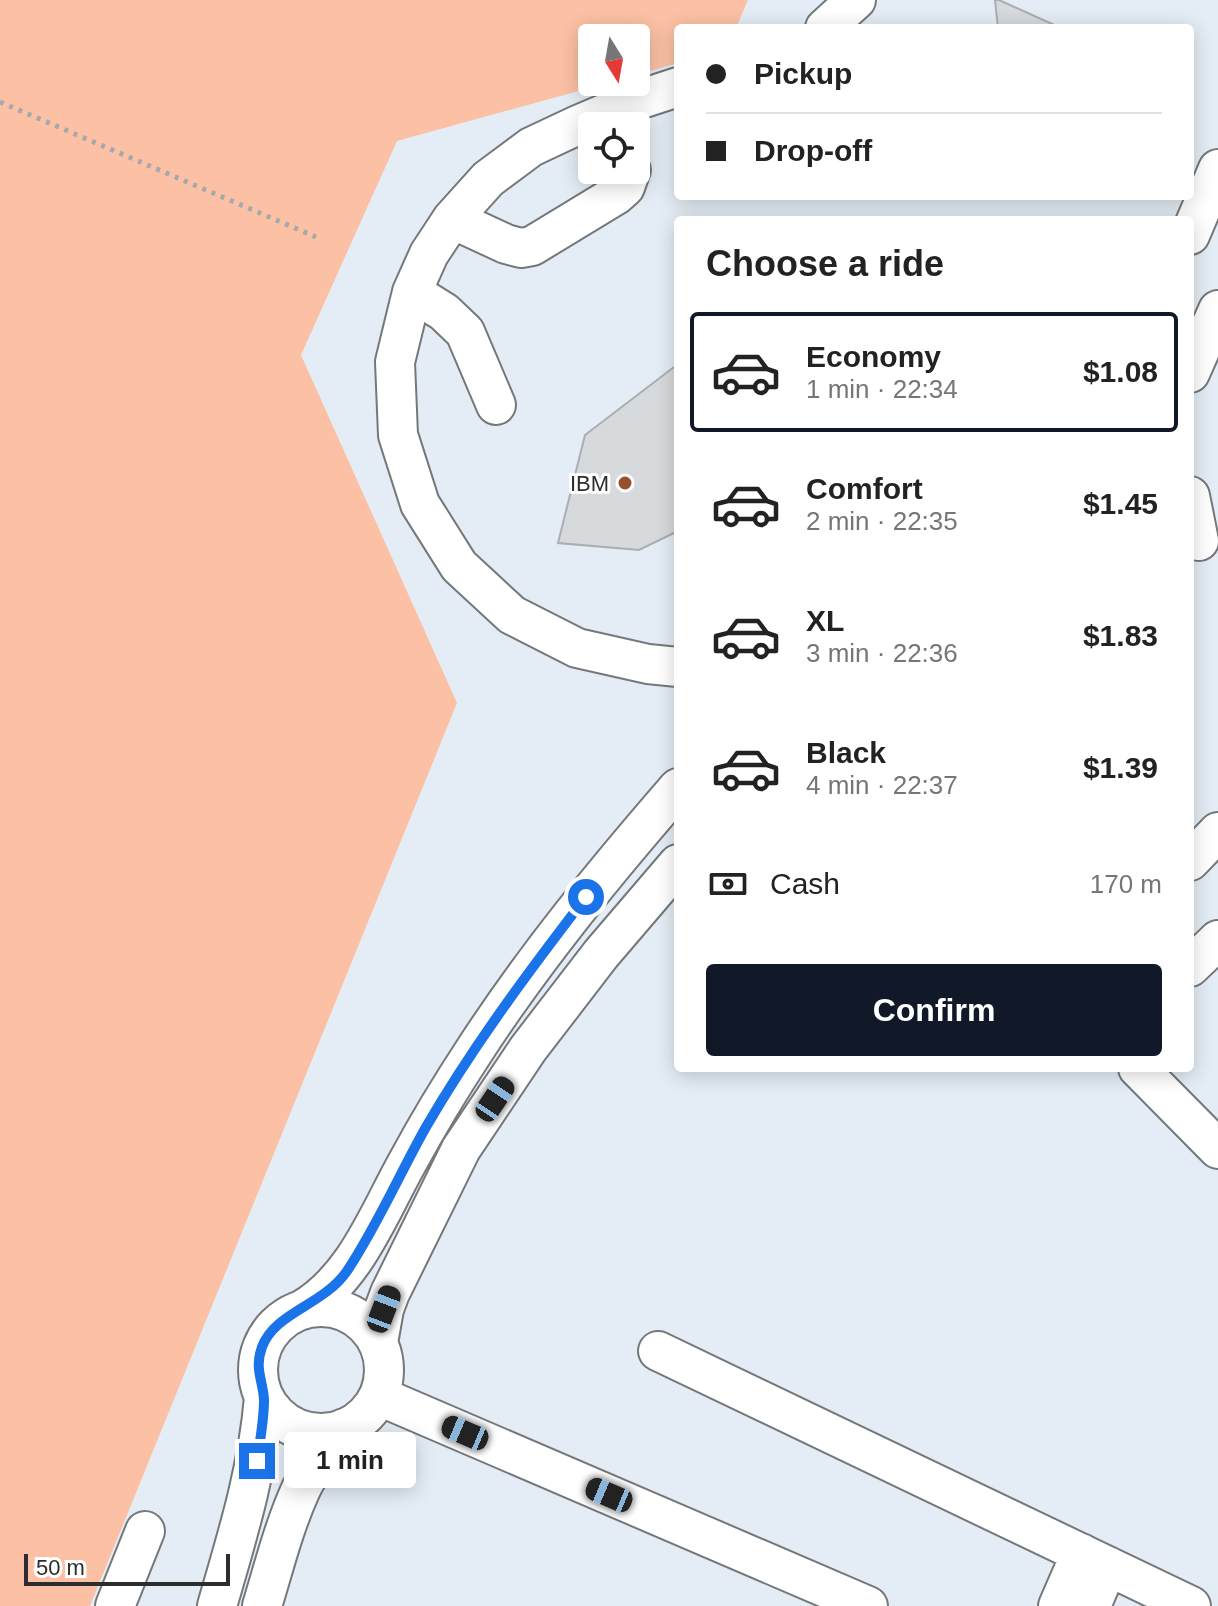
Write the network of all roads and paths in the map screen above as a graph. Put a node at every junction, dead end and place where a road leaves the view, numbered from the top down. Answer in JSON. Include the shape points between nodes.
{"nodes":[{"id":1,"x":856,"y":0,"type":"edge"},
{"id":2,"x":829,"y":24,"type":"edge"},
{"id":3,"x":674,"y":89,"type":"edge"},
{"id":4,"x":0,"y":102,"type":"edge"},
{"id":5,"x":635,"y":112,"type":"edge"},
{"id":6,"x":578,"y":132,"type":"edge"},
{"id":7,"x":1218,"y":169,"type":"edge"},
{"id":8,"x":626,"y":184,"type":"edge"},
{"id":9,"x":452,"y":219,"type":"junction"},
{"id":10,"x":1194,"y":226,"type":"edge"},
{"id":11,"x":316,"y":237,"type":"dead end"},
{"id":12,"x":412,"y":292,"type":"junction"},
{"id":13,"x":1218,"y":310,"type":"edge"},
{"id":14,"x":1194,"y":364,"type":"edge"},
{"id":15,"x":496,"y":405,"type":"dead end"},
{"id":16,"x":1194,"y":488,"type":"edge"},
{"id":17,"x":1218,"y":491,"type":"edge"},
{"id":18,"x":1194,"y":511,"type":"edge"},
{"id":19,"x":1202,"y":542,"type":"edge"},
{"id":20,"x":663,"y":666,"type":"edge"},
{"id":21,"x":674,"y":687,"type":"edge"},
{"id":22,"x":674,"y":793,"type":"edge"},
{"id":23,"x":674,"y":869,"type":"edge"},
{"id":24,"x":1218,"y":940,"type":"edge"},
{"id":25,"x":1194,"y":963,"type":"edge"},
{"id":26,"x":1142,"y":1072,"type":"edge"},
{"id":27,"x":1218,"y":1149,"type":"edge"},
{"id":28,"x":302,"y":1310,"type":"junction"},
{"id":29,"x":378,"y":1343,"type":"junction"},
{"id":30,"x":658,"y":1351,"type":"dead end"},
{"id":31,"x":379,"y":1396,"type":"junction"},
{"id":32,"x":264,"y":1397,"type":"junction"},
{"id":33,"x":344,"y":1428,"type":"junction"},
{"id":34,"x":145,"y":1531,"type":"dead end"},
{"id":35,"x":1094,"y":1560,"type":"junction"},
{"id":36,"x":115,"y":1606,"type":"edge"},
{"id":37,"x":217,"y":1606,"type":"edge"},
{"id":38,"x":262,"y":1606,"type":"edge"},
{"id":39,"x":868,"y":1606,"type":"edge"},
{"id":40,"x":1058,"y":1606,"type":"edge"},
{"id":41,"x":1091,"y":1606,"type":"edge"},
{"id":42,"x":1191,"y":1606,"type":"edge"}],
"edges":[{"from":1,"to":2,"type":"street"},
{"from":3,"to":5,"type":"street"},
{"from":4,"to":11,"type":"path"},
{"from":6,"to":9,"type":"street","via":[[531,147],[488,179]]},
{"from":7,"to":10,"type":"street"},
{"from":8,"to":9,"type":"street","via":[[532,246],[514,247]]},
{"from":9,"to":12,"type":"street"},
{"from":12,"to":15,"type":"street","via":[[465,332]]},
{"from":12,"to":20,"type":"street","via":[[395,362],[398,435],[420,504],[459,566],[512,615],[577,648]]},
{"from":13,"to":14,"type":"street"},
{"from":16,"to":17,"type":"street"},
{"from":18,"to":19,"type":"street"},
{"from":20,"to":21,"type":"street"},
{"from":22,"to":28,"type":"street","via":[[529,971],[427,1126],[346,1272]]},
{"from":23,"to":29,"type":"street","via":[[546,1025],[461,1149],[390,1293]]},
{"from":24,"to":25,"type":"street"},
{"from":26,"to":27,"type":"street"},
{"from":28,"to":29,"type":"street","via":[[338,1309],[355,1316]]},
{"from":28,"to":32,"type":"street","via":[[279,1323],[262,1345],[258,1371]]},
{"from":29,"to":31,"type":"street","via":[[384,1361]]},
{"from":30,"to":35,"type":"street"},
{"from":31,"to":33,"type":"street","via":[[358,1421]]},
{"from":31,"to":39,"type":"street"},
{"from":32,"to":33,"type":"street","via":[[289,1425],[326,1433]]},
{"from":32,"to":37,"type":"street","via":[[253,1481]]},
{"from":33,"to":38,"type":"street","via":[[302,1488]]},
{"from":34,"to":36,"type":"street"},
{"from":35,"to":40,"type":"street"},
{"from":35,"to":41,"type":"street"},
{"from":35,"to":42,"type":"street"}]}
